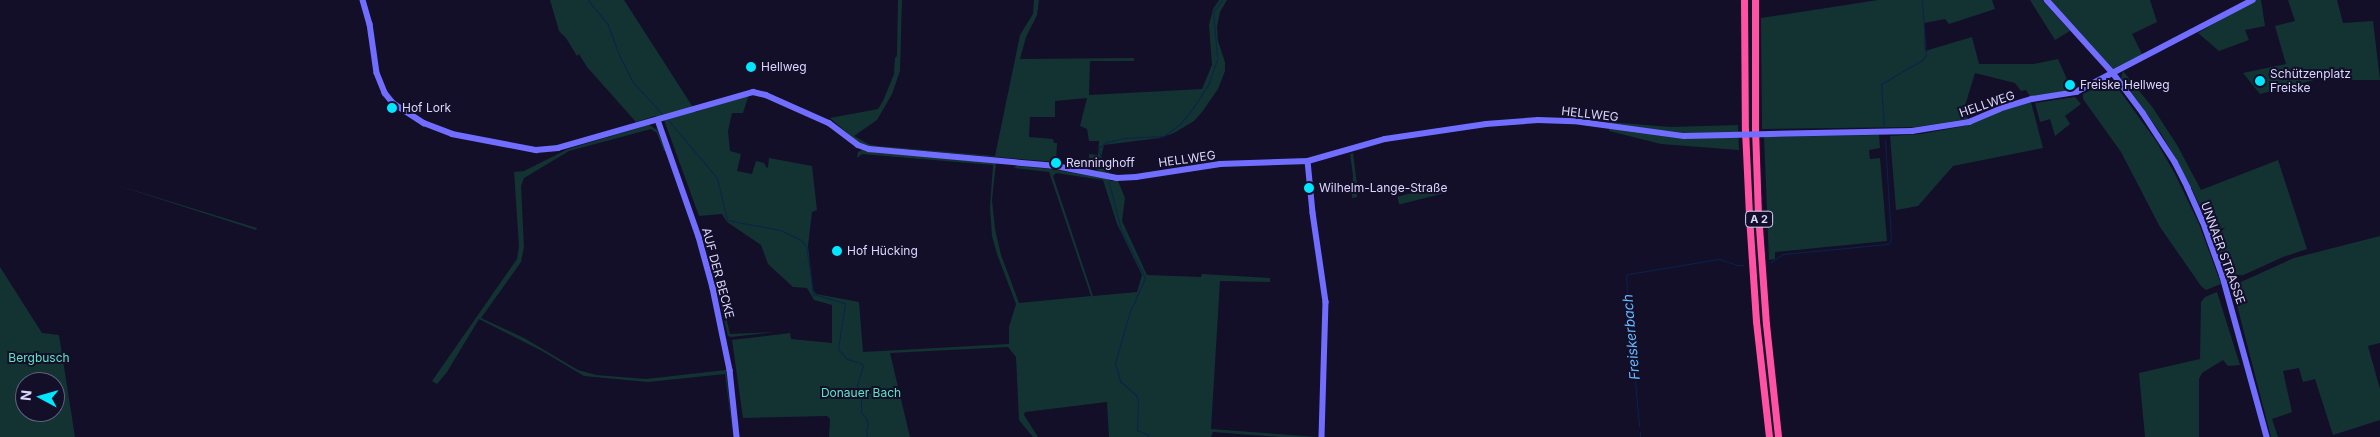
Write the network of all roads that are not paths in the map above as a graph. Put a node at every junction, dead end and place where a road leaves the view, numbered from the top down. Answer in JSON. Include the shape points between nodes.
{"nodes":[{"id":1,"x":363,"y":0,"type":"edge"},
{"id":2,"x":1744,"y":0,"type":"edge"},
{"id":3,"x":1755,"y":0,"type":"edge"},
{"id":4,"x":2047,"y":0,"type":"edge"},
{"id":5,"x":2253,"y":0,"type":"edge"},
{"id":6,"x":2113,"y":73,"type":"junction"},
{"id":7,"x":658,"y":120,"type":"junction"},
{"id":8,"x":1308,"y":161,"type":"junction"},
{"id":9,"x":737,"y":437,"type":"edge"},
{"id":10,"x":1322,"y":437,"type":"edge"},
{"id":11,"x":1769,"y":437,"type":"edge"},
{"id":12,"x":1778,"y":437,"type":"edge"},
{"id":13,"x":2267,"y":437,"type":"edge"}],
"edges":[{"from":1,"to":7,"type":"street","name":"HELLWEG","via":[[377,73],[385,93],[400,109],[438,129],[465,138],[541,150]]},
{"from":2,"to":11,"type":"highway","number":"A 2","via":[[1749,216],[1756,322]]},
{"from":3,"to":12,"type":"highway","number":"A 2","via":[[1758,213]]},
{"from":4,"to":6,"type":"street","name":"UNNAER STRASSE"},
{"from":5,"to":6,"type":"street","name":"HELLWEG"},
{"from":6,"to":8,"type":"street","name":"HELLWEG","bridge":true,"via":[[2076,92],[1998,109],[1959,125],[1912,132],[1684,136],[1538,120],[1385,139]]},
{"from":6,"to":13,"type":"street","name":"UNNAER STRASSE","via":[[2175,162],[2203,221],[2226,286]]},
{"from":7,"to":8,"type":"street","name":"HELLWEG","via":[[736,95],[757,92],[829,123],[858,145],[869,149],[1056,166],[1110,177],[1136,177],[1220,164]]},
{"from":7,"to":9,"type":"street","name":"AUF DER BECKE","via":[[699,237],[713,288],[730,370]]},
{"from":8,"to":10,"type":"street","via":[[1326,302]]}]}
